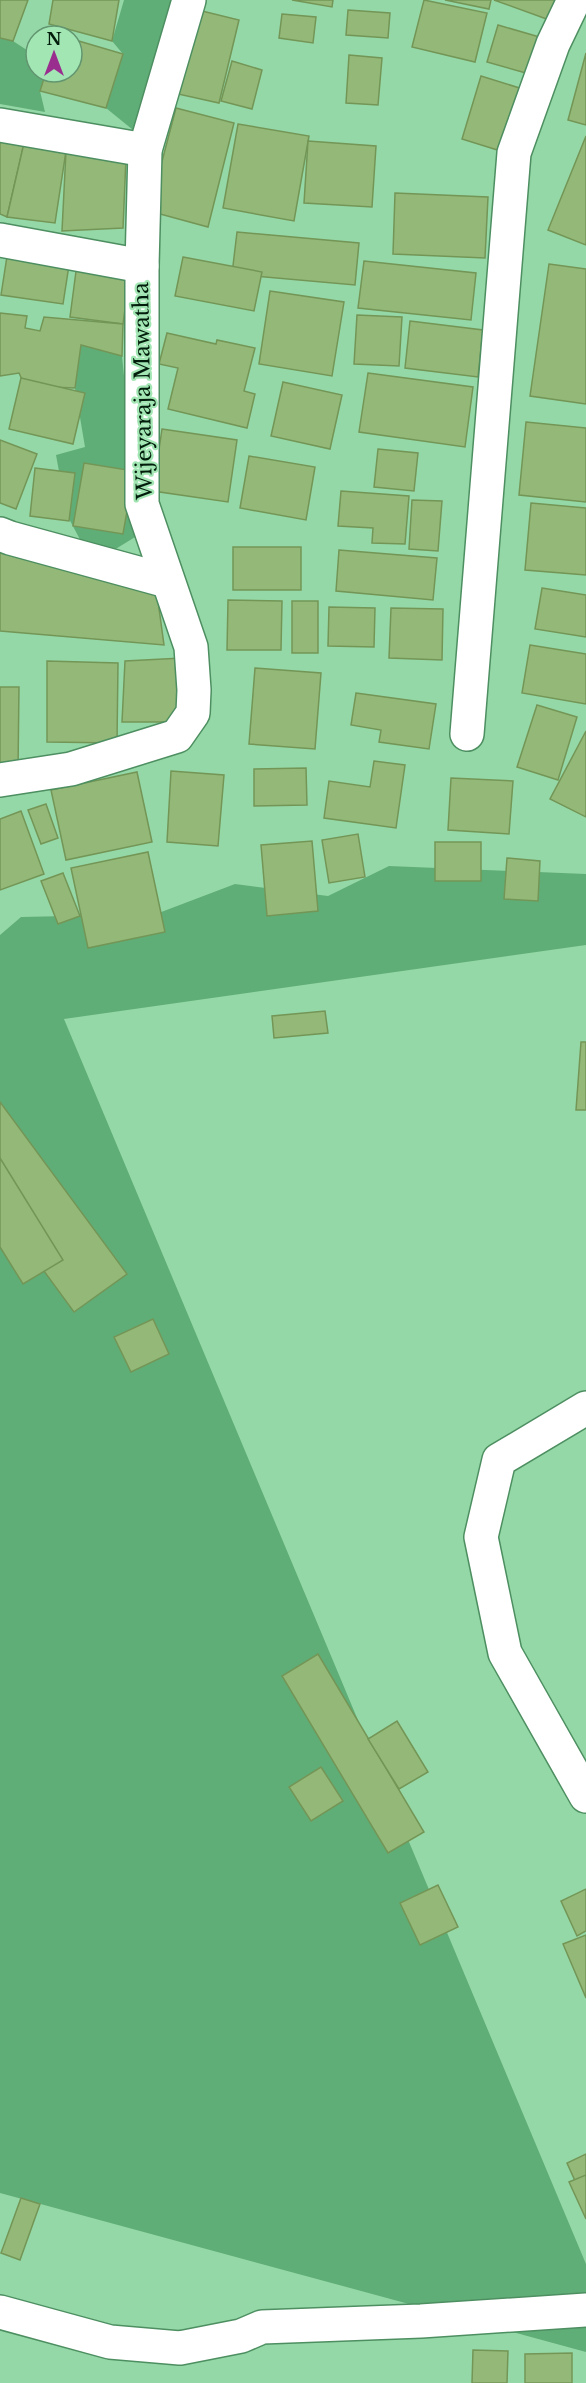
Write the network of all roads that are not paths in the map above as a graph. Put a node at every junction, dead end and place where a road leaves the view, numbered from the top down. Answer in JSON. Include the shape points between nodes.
{"nodes":[{"id":1,"x":189,"y":0,"type":"edge"},
{"id":2,"x":574,"y":0,"type":"edge"},
{"id":3,"x":0,"y":125,"type":"edge"},
{"id":4,"x":145,"y":150,"type":"junction"},
{"id":5,"x":0,"y":240,"type":"edge"},
{"id":6,"x":142,"y":266,"type":"junction"},
{"id":7,"x":0,"y":534,"type":"edge"},
{"id":8,"x":167,"y":581,"type":"junction"},
{"id":9,"x":467,"y":734,"type":"dead end"},
{"id":10,"x":0,"y":780,"type":"edge"},
{"id":11,"x":586,"y":1408,"type":"edge"},
{"id":12,"x":586,"y":1796,"type":"edge"},
{"id":13,"x":586,"y":2310,"type":"edge"},
{"id":14,"x":0,"y":2312,"type":"edge"}],
"edges":[{"from":1,"to":4,"type":"street","name":"Wijeyaraja Mawatha"},
{"from":2,"to":9,"type":"street","via":[[514,153]]},
{"from":3,"to":4,"type":"street"},
{"from":4,"to":6,"type":"street","name":"Wijeyaraja Mawatha"},
{"from":5,"to":6,"type":"street"},
{"from":6,"to":8,"type":"street","name":"Wijeyaraja Mawatha","via":[[142,504]]},
{"from":7,"to":8,"type":"street"},
{"from":8,"to":10,"type":"street","name":"Wijeyaraja Mawatha","via":[[191,647],[194,690],[193,713],[177,736],[71,769]]},
{"from":11,"to":12,"type":"street","via":[[499,1460],[481,1537],[505,1653]]},
{"from":13,"to":14,"type":"street","via":[[262,2327],[241,2336],[180,2348],[110,2342]]}]}
